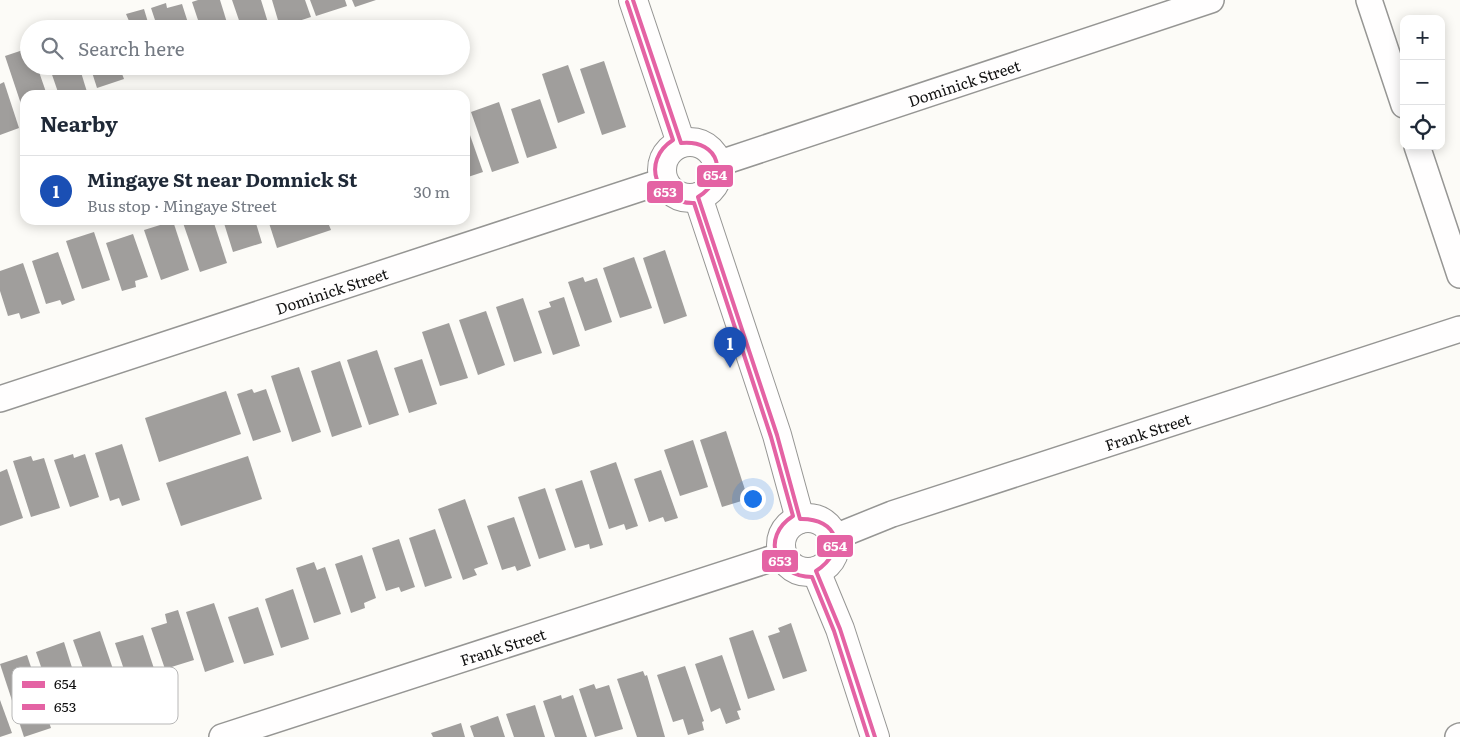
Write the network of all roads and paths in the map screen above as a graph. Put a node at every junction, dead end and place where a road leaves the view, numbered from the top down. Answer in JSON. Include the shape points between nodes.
{"nodes":[{"id":1,"x":633,"y":0,"type":"edge"},
{"id":2,"x":1211,"y":0,"type":"edge"},
{"id":3,"x":1369,"y":0,"type":"edge"},
{"id":4,"x":1400,"y":93,"type":"edge"},
{"id":5,"x":681,"y":143,"type":"junction"},
{"id":6,"x":1418,"y":150,"type":"edge"},
{"id":7,"x":717,"y":164,"type":"junction"},
{"id":8,"x":663,"y":181,"type":"junction"},
{"id":9,"x":698,"y":197,"type":"junction"},
{"id":10,"x":1460,"y":275,"type":"edge"},
{"id":11,"x":1460,"y":329,"type":"edge"},
{"id":12,"x":0,"y":399,"type":"edge"},
{"id":13,"x":800,"y":518,"type":"junction"},
{"id":14,"x":835,"y":537,"type":"junction"},
{"id":15,"x":783,"y":555,"type":"junction"},
{"id":16,"x":816,"y":571,"type":"junction"},
{"id":17,"x":222,"y":737,"type":"edge"},
{"id":18,"x":874,"y":737,"type":"edge"}],
"edges":[{"from":1,"to":5,"type":"street"},
{"from":2,"to":7,"type":"street","name":"Dominick Street"},
{"from":3,"to":4,"type":"street"},
{"from":5,"to":7,"type":"street","via":[[704,145],[714,155]]},
{"from":5,"to":8,"type":"street","via":[[669,150],[664,158],[661,167]]},
{"from":6,"to":10,"type":"street"},
{"from":7,"to":9,"type":"street","via":[[715,182],[710,190]]},
{"from":8,"to":9,"type":"street","via":[[675,194]]},
{"from":8,"to":12,"type":"street","name":"Dominick Street"},
{"from":9,"to":13,"type":"street","via":[[777,435]]},
{"from":11,"to":14,"type":"street","name":"Frank Street","via":[[892,514]]},
{"from":13,"to":14,"type":"street","via":[[822,521]]},
{"from":13,"to":15,"type":"street","via":[[786,529],[780,546]]},
{"from":14,"to":16,"type":"street","via":[[832,558]]},
{"from":15,"to":16,"type":"street","via":[[790,566],[802,572]]},
{"from":15,"to":17,"type":"street","name":"Frank Street"},
{"from":16,"to":18,"type":"street","via":[[840,628]]}]}
